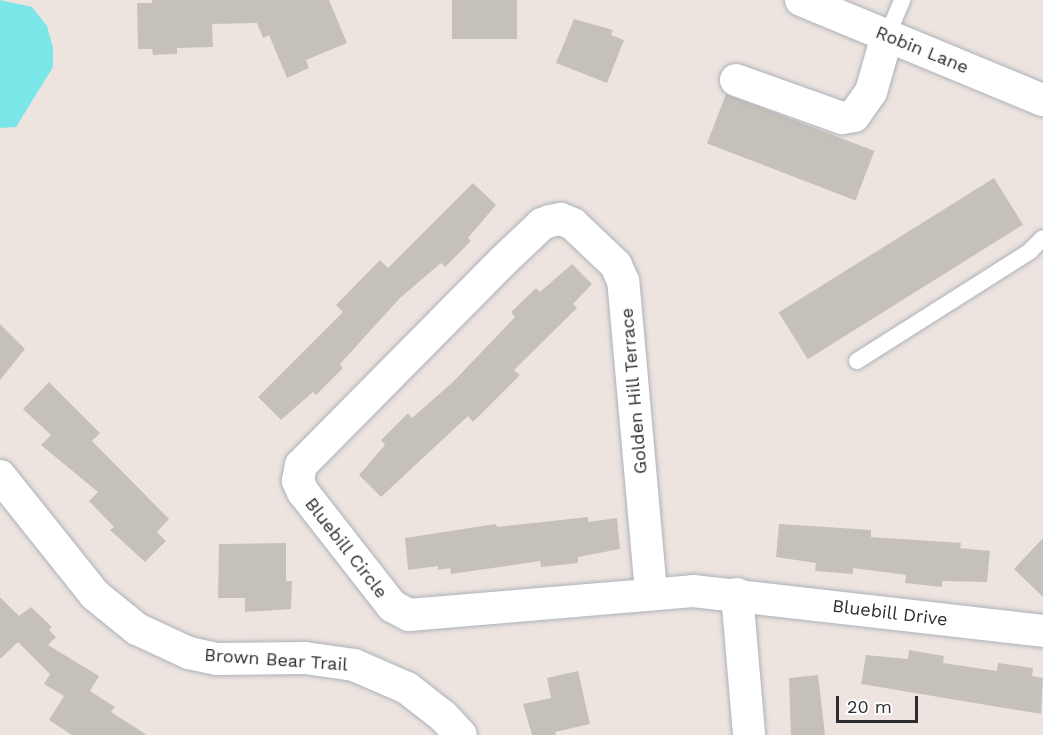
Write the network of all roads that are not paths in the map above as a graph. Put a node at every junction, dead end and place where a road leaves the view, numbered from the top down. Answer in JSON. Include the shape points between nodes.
{"nodes":[{"id":1,"x":801,"y":0,"type":"edge"},
{"id":2,"x":902,"y":0,"type":"edge"},
{"id":3,"x":887,"y":36,"type":"junction"},
{"id":4,"x":736,"y":80,"type":"dead end"},
{"id":5,"x":1043,"y":100,"type":"edge"},
{"id":6,"x":561,"y":219,"type":"joint"},
{"id":7,"x":1043,"y":238,"type":"edge"},
{"id":8,"x":857,"y":361,"type":"dead end"},
{"id":9,"x":0,"y":476,"type":"edge"},
{"id":10,"x":651,"y":592,"type":"junction"},
{"id":11,"x":737,"y":594,"type":"junction"},
{"id":12,"x":1043,"y":631,"type":"edge"},
{"id":13,"x":460,"y":735,"type":"edge"},
{"id":14,"x":748,"y":735,"type":"edge"}],
"edges":[{"from":1,"to":3,"type":"street","name":"Robin Lane"},
{"from":2,"to":3,"type":"lane"},
{"from":3,"to":4,"type":"street","via":[[872,92],[854,116],[842,118]]},
{"from":3,"to":5,"type":"street","name":"Robin Lane"},
{"from":6,"to":10,"type":"street","name":"Golden Hill Terrace","via":[[596,244],[616,265],[623,281]]},
{"from":6,"to":10,"type":"street","name":"Bluebill Circle","via":[[542,224],[531,234],[314,449],[301,465],[298,481],[309,501],[400,613]]},
{"from":7,"to":8,"type":"lane","via":[[1030,251]]},
{"from":9,"to":13,"type":"street","name":"Brown Bear Trail","via":[[95,595],[137,629],[180,649],[217,659],[305,658],[363,668],[424,699]]},
{"from":10,"to":11,"type":"street","name":"Bluebill Circle"},
{"from":11,"to":12,"type":"street","name":"Bluebill Drive"},
{"from":11,"to":14,"type":"street"}]}
